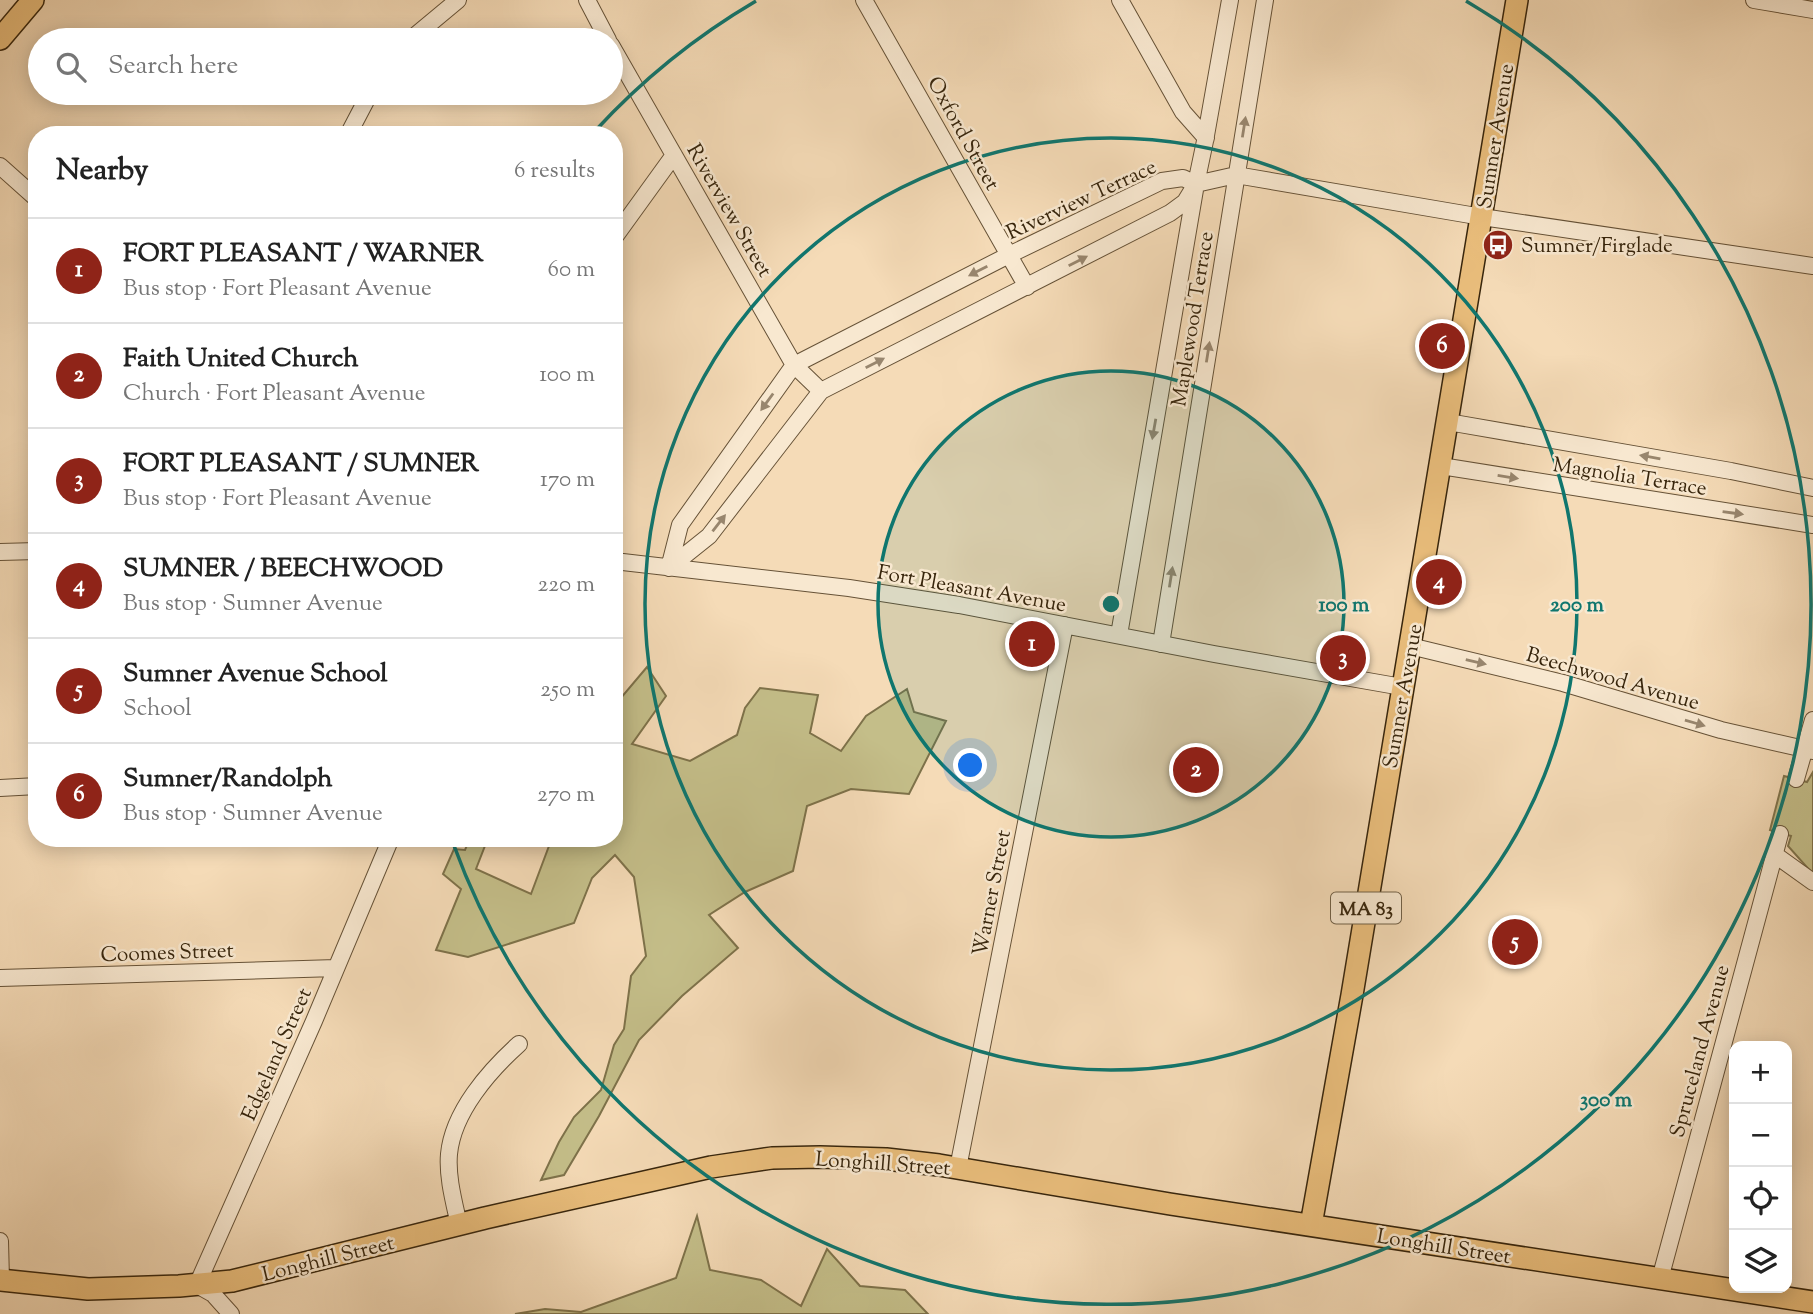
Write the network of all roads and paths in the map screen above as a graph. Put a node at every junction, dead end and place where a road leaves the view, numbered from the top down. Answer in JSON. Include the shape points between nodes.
{"nodes":[{"id":1,"x":33,"y":0,"type":"edge"},
{"id":2,"x":458,"y":0,"type":"edge"},
{"id":3,"x":587,"y":0,"type":"edge"},
{"id":4,"x":864,"y":0,"type":"edge"},
{"id":5,"x":1120,"y":0,"type":"edge"},
{"id":6,"x":1230,"y":0,"type":"edge"},
{"id":7,"x":1265,"y":0,"type":"edge"},
{"id":8,"x":1517,"y":0,"type":"edge"},
{"id":9,"x":1754,"y":0,"type":"edge"},
{"id":10,"x":1813,"y":10,"type":"edge"},
{"id":11,"x":424,"y":28,"type":"edge"},
{"id":12,"x":602,"y":28,"type":"edge"},
{"id":13,"x":0,"y":39,"type":"edge"},
{"id":14,"x":623,"y":65,"type":"edge"},
{"id":15,"x":364,"y":105,"type":"edge"},
{"id":16,"x":353,"y":126,"type":"edge"},
{"id":17,"x":1206,"y":138,"type":"junction"},
{"id":18,"x":674,"y":155,"type":"junction"},
{"id":19,"x":0,"y":166,"type":"edge"},
{"id":20,"x":1236,"y":175,"type":"junction"},
{"id":21,"x":1196,"y":184,"type":"junction"},
{"id":22,"x":28,"y":191,"type":"edge"},
{"id":23,"x":1482,"y":218,"type":"junction"},
{"id":24,"x":623,"y":226,"type":"edge"},
{"id":25,"x":1009,"y":255,"type":"junction"},
{"id":26,"x":1813,"y":266,"type":"edge"},
{"id":27,"x":1027,"y":287,"type":"junction"},
{"id":28,"x":794,"y":365,"type":"junction"},
{"id":29,"x":821,"y":391,"type":"junction"},
{"id":30,"x":1448,"y":422,"type":"junction"},
{"id":31,"x":1441,"y":467,"type":"junction"},
{"id":32,"x":1813,"y":488,"type":"edge"},
{"id":33,"x":1813,"y":525,"type":"edge"},
{"id":34,"x":28,"y":551,"type":"edge"},
{"id":35,"x":0,"y":552,"type":"edge"},
{"id":36,"x":623,"y":562,"type":"edge"},
{"id":37,"x":669,"y":568,"type":"junction"},
{"id":38,"x":1065,"y":625,"type":"junction"},
{"id":39,"x":1119,"y":635,"type":"junction"},
{"id":40,"x":1161,"y":644,"type":"junction"},
{"id":41,"x":1410,"y":646,"type":"junction"},
{"id":42,"x":1402,"y":687,"type":"junction"},
{"id":43,"x":1813,"y":720,"type":"edge"},
{"id":44,"x":1809,"y":750,"type":"edge"},
{"id":45,"x":1796,"y":779,"type":"dead end"},
{"id":46,"x":28,"y":786,"type":"edge"},
{"id":47,"x":0,"y":788,"type":"edge"},
{"id":48,"x":1780,"y":834,"type":"dead end"},
{"id":49,"x":387,"y":847,"type":"edge"},
{"id":50,"x":1774,"y":854,"type":"junction"},
{"id":51,"x":1813,"y":882,"type":"edge"},
{"id":52,"x":336,"y":968,"type":"junction"},
{"id":53,"x":0,"y":978,"type":"edge"},
{"id":54,"x":519,"y":1044,"type":"dead end"},
{"id":55,"x":958,"y":1168,"type":"junction"},
{"id":56,"x":459,"y":1225,"type":"junction"},
{"id":57,"x":1311,"y":1225,"type":"junction"},
{"id":58,"x":0,"y":1241,"type":"edge"},
{"id":59,"x":1660,"y":1279,"type":"junction"},
{"id":60,"x":0,"y":1280,"type":"edge"},
{"id":61,"x":197,"y":1285,"type":"junction"},
{"id":62,"x":1813,"y":1302,"type":"edge"},
{"id":63,"x":231,"y":1314,"type":"edge"}],
"edges":[{"from":1,"to":13,"type":"main road"},
{"from":2,"to":11,"type":"street"},
{"from":3,"to":12,"type":"street","name":"Riverview Street"},
{"from":4,"to":25,"type":"street","name":"Oxford Street"},
{"from":5,"to":17,"type":"street","via":[[1183,112]]},
{"from":6,"to":17,"type":"street","name":"Maplewood Terrace"},
{"from":20,"to":7,"type":"street","name":"Maplewood Terrace","one_way":true},
{"from":8,"to":23,"type":"main road","name":"Sumner Avenue","number":"MA 83"},
{"from":9,"to":10,"type":"street"},
{"from":14,"to":18,"type":"street","name":"Riverview Street"},
{"from":15,"to":16,"type":"street"},
{"from":17,"to":21,"type":"street","name":"Maplewood Terrace"},
{"from":18,"to":24,"type":"street"},
{"from":18,"to":28,"type":"street","name":"Riverview Street"},
{"from":19,"to":22,"type":"street"},
{"from":20,"to":21,"type":"street","name":"Riverview Terrace"},
{"from":20,"to":23,"type":"street"},
{"from":40,"to":20,"type":"street","name":"Maplewood Terrace","one_way":true},
{"from":21,"to":25,"type":"street","name":"Riverview Terrace","via":[[1183,178],[1162,181]]},
{"from":27,"to":21,"type":"street","one_way":true,"via":[[1170,214]]},
{"from":21,"to":39,"type":"street","name":"Maplewood Terrace","one_way":true},
{"from":23,"to":26,"type":"street"},
{"from":23,"to":30,"type":"main road","name":"Sumner Avenue","number":"MA 83"},
{"from":25,"to":27,"type":"street","name":"Oxford Street"},
{"from":25,"to":28,"type":"street","name":"Riverview Terrace","one_way":true},
{"from":29,"to":27,"type":"street","one_way":true},
{"from":28,"to":29,"type":"street","name":"Riverview Street"},
{"from":28,"to":37,"type":"street","name":"Riverview Terrace","one_way":true,"via":[[680,525]]},
{"from":37,"to":29,"type":"street","one_way":true,"via":[[709,536]]},
{"from":30,"to":31,"type":"main road","name":"Sumner Avenue","number":"MA 83"},
{"from":32,"to":30,"type":"street","name":"Magnolia Terrace","one_way":true},
{"from":31,"to":33,"type":"street","name":"Magnolia Terrace","one_way":true},
{"from":31,"to":41,"type":"main road","name":"Sumner Avenue","number":"MA 83"},
{"from":34,"to":35,"type":"street"},
{"from":36,"to":37,"type":"street","name":"Fort Pleasant Avenue"},
{"from":37,"to":38,"type":"street","name":"Fort Pleasant Avenue","via":[[849,588]]},
{"from":38,"to":39,"type":"street","name":"Fort Pleasant Avenue"},
{"from":38,"to":55,"type":"street","name":"Warner Street"},
{"from":39,"to":40,"type":"street","name":"Fort Pleasant Avenue"},
{"from":40,"to":42,"type":"street","name":"Fort Pleasant Avenue"},
{"from":41,"to":42,"type":"main road","name":"Sumner Avenue","number":"MA 83"},
{"from":41,"to":44,"type":"street","name":"Beechwood Avenue","one_way":true},
{"from":42,"to":57,"type":"main road","name":"Sumner Avenue","number":"MA 83"},
{"from":43,"to":44,"type":"street"},
{"from":44,"to":45,"type":"street"},
{"from":46,"to":47,"type":"street"},
{"from":48,"to":50,"type":"street","name":"Spruceland Avenue"},
{"from":49,"to":52,"type":"street","name":"Edgeland Street"},
{"from":50,"to":51,"type":"street"},
{"from":50,"to":59,"type":"street","name":"Spruceland Avenue"},
{"from":52,"to":53,"type":"street","name":"Coomes Street"},
{"from":52,"to":61,"type":"street","name":"Edgeland Street"},
{"from":54,"to":56,"type":"street","via":[[478,1090],[452,1140],[450,1170]]},
{"from":55,"to":56,"type":"main road","name":"Longhill Street","via":[[887,1159],[761,1159]]},
{"from":55,"to":57,"type":"main road","name":"Longhill Street"},
{"from":56,"to":61,"type":"main road","name":"Longhill Street","via":[[251,1277]]},
{"from":57,"to":59,"type":"main road","name":"Longhill Street"},
{"from":58,"to":60,"type":"street"},
{"from":59,"to":62,"type":"main road","name":"Longhill Street"},
{"from":60,"to":61,"type":"main road","name":"Longhill Street","via":[[88,1289]]},
{"from":61,"to":63,"type":"street","via":[[213,1294]]}]}
